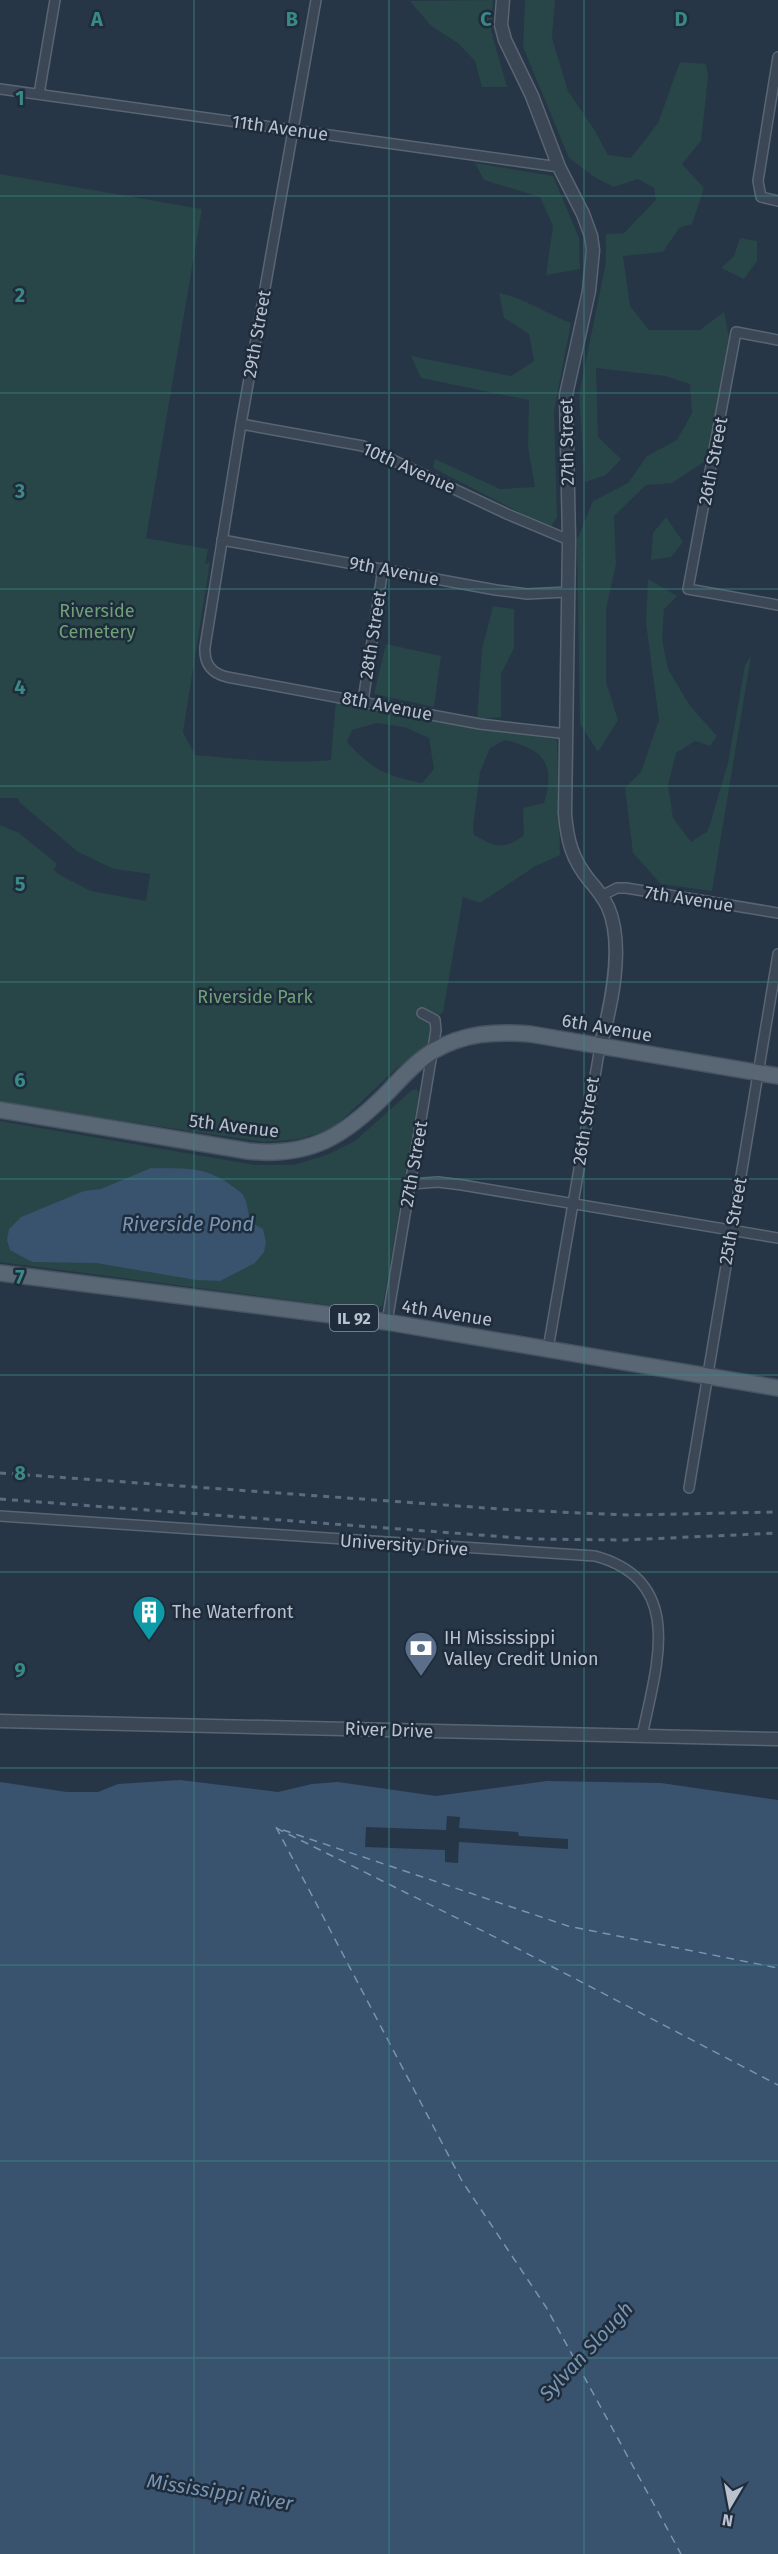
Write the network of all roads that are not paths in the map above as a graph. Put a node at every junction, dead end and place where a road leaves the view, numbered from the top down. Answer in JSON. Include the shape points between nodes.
{"nodes":[{"id":1,"x":55,"y":0,"type":"edge"},
{"id":2,"x":316,"y":0,"type":"edge"},
{"id":3,"x":503,"y":0,"type":"edge"},
{"id":4,"x":778,"y":57,"type":"edge"},
{"id":5,"x":0,"y":89,"type":"edge"},
{"id":6,"x":39,"y":94,"type":"junction"},
{"id":7,"x":294,"y":130,"type":"junction"},
{"id":8,"x":559,"y":167,"type":"junction"},
{"id":9,"x":778,"y":201,"type":"edge"},
{"id":10,"x":778,"y":340,"type":"edge"},
{"id":11,"x":241,"y":424,"type":"junction"},
{"id":12,"x":222,"y":540,"type":"junction"},
{"id":13,"x":569,"y":540,"type":"junction"},
{"id":14,"x":383,"y":568,"type":"junction"},
{"id":15,"x":568,"y":592,"type":"junction"},
{"id":16,"x":778,"y":605,"type":"edge"},
{"id":17,"x":210,"y":668,"type":"joint"},
{"id":18,"x":363,"y":701,"type":"junction"},
{"id":19,"x":567,"y":734,"type":"junction"},
{"id":20,"x":601,"y":896,"type":"junction"},
{"id":21,"x":778,"y":913,"type":"edge"},
{"id":22,"x":778,"y":954,"type":"edge"},
{"id":23,"x":422,"y":1013,"type":"dead end"},
{"id":24,"x":600,"y":1047,"type":"junction"},
{"id":25,"x":431,"y":1052,"type":"junction"},
{"id":26,"x":758,"y":1072,"type":"junction"},
{"id":27,"x":778,"y":1076,"type":"edge"},
{"id":28,"x":0,"y":1110,"type":"edge"},
{"id":29,"x":411,"y":1184,"type":"junction"},
{"id":30,"x":572,"y":1204,"type":"junction"},
{"id":31,"x":731,"y":1230,"type":"junction"},
{"id":32,"x":778,"y":1238,"type":"edge"},
{"id":33,"x":0,"y":1273,"type":"edge"},
{"id":34,"x":387,"y":1322,"type":"junction"},
{"id":35,"x":548,"y":1349,"type":"junction"},
{"id":36,"x":707,"y":1376,"type":"junction"},
{"id":37,"x":778,"y":1388,"type":"edge"},
{"id":38,"x":689,"y":1488,"type":"dead end"},
{"id":39,"x":0,"y":1516,"type":"edge"},
{"id":40,"x":0,"y":1721,"type":"edge"},
{"id":41,"x":642,"y":1736,"type":"junction"},
{"id":42,"x":778,"y":1739,"type":"edge"}],
"edges":[{"from":1,"to":6,"type":"street"},
{"from":2,"to":7,"type":"street","name":"29th Street"},
{"from":3,"to":8,"type":"street","name":"27th Street","via":[[501,25],[505,40]]},
{"from":4,"to":9,"type":"street","via":[[758,181],[759,194],[765,200]]},
{"from":5,"to":6,"type":"street","name":"11th Avenue"},
{"from":6,"to":7,"type":"street","name":"11th Avenue"},
{"from":7,"to":8,"type":"street","name":"11th Avenue"},
{"from":7,"to":11,"type":"street","name":"29th Street"},
{"from":8,"to":13,"type":"street","name":"27th Street","via":[[583,214],[593,250],[589,291],[566,395]]},
{"from":10,"to":16,"type":"street","name":"26th Street","via":[[736,332],[688,589]]},
{"from":11,"to":12,"type":"street","name":"29th Street"},
{"from":11,"to":13,"type":"street","name":"10th Avenue","via":[[363,446]]},
{"from":12,"to":14,"type":"street","name":"9th Avenue"},
{"from":12,"to":17,"type":"street","name":"29th Street","via":[[205,657]]},
{"from":13,"to":15,"type":"street","name":"27th Street"},
{"from":14,"to":15,"type":"street","name":"9th Avenue","via":[[496,590],[527,594]]},
{"from":14,"to":18,"type":"street","name":"28th Street"},
{"from":15,"to":19,"type":"street","name":"27th Street"},
{"from":17,"to":18,"type":"street","name":"8th Avenue","via":[[227,677]]},
{"from":18,"to":19,"type":"street","name":"8th Avenue","via":[[480,724]]},
{"from":19,"to":20,"type":"street","name":"27th Street","via":[[569,844]]},
{"from":20,"to":21,"type":"street","name":"7th Avenue","via":[[626,888]]},
{"from":20,"to":24,"type":"street","name":"26th Street","via":[[615,929],[616,960]]},
{"from":22,"to":26,"type":"street","name":"25th Street"},
{"from":23,"to":25,"type":"street","name":"27th Street","via":[[436,1024]]},
{"from":24,"to":25,"type":"main road","name":"6th Avenue","via":[[497,1032],[462,1038]]},
{"from":24,"to":26,"type":"main road","name":"6th Avenue"},
{"from":24,"to":30,"type":"street","name":"26th Street"},
{"from":25,"to":28,"type":"main road","name":"5th Avenue","via":[[346,1130],[316,1145],[283,1153],[248,1151]]},
{"from":25,"to":29,"type":"street","name":"27th Street"},
{"from":26,"to":27,"type":"main road","name":"6th Avenue"},
{"from":26,"to":31,"type":"street","name":"25th Street"},
{"from":29,"to":30,"type":"street","via":[[438,1182]]},
{"from":29,"to":34,"type":"street","name":"27th Street"},
{"from":30,"to":31,"type":"street"},
{"from":30,"to":35,"type":"street","name":"26th Street"},
{"from":31,"to":32,"type":"street"},
{"from":31,"to":36,"type":"street","name":"25th Street"},
{"from":33,"to":34,"type":"main road","name":"4th Avenue","number":"IL 92"},
{"from":34,"to":35,"type":"main road","name":"4th Avenue","number":"IL 92"},
{"from":35,"to":36,"type":"main road","name":"4th Avenue","number":"IL 92"},
{"from":36,"to":37,"type":"main road","name":"4th Avenue","number":"IL 92"},
{"from":36,"to":38,"type":"street","name":"25th Street"},
{"from":39,"to":41,"type":"street","name":"University Drive","via":[[608,1560],[636,1576],[654,1601],[658,1617],[658,1651]]},
{"from":40,"to":41,"type":"street","name":"River Drive"},
{"from":41,"to":42,"type":"street","name":"River Drive"}]}
